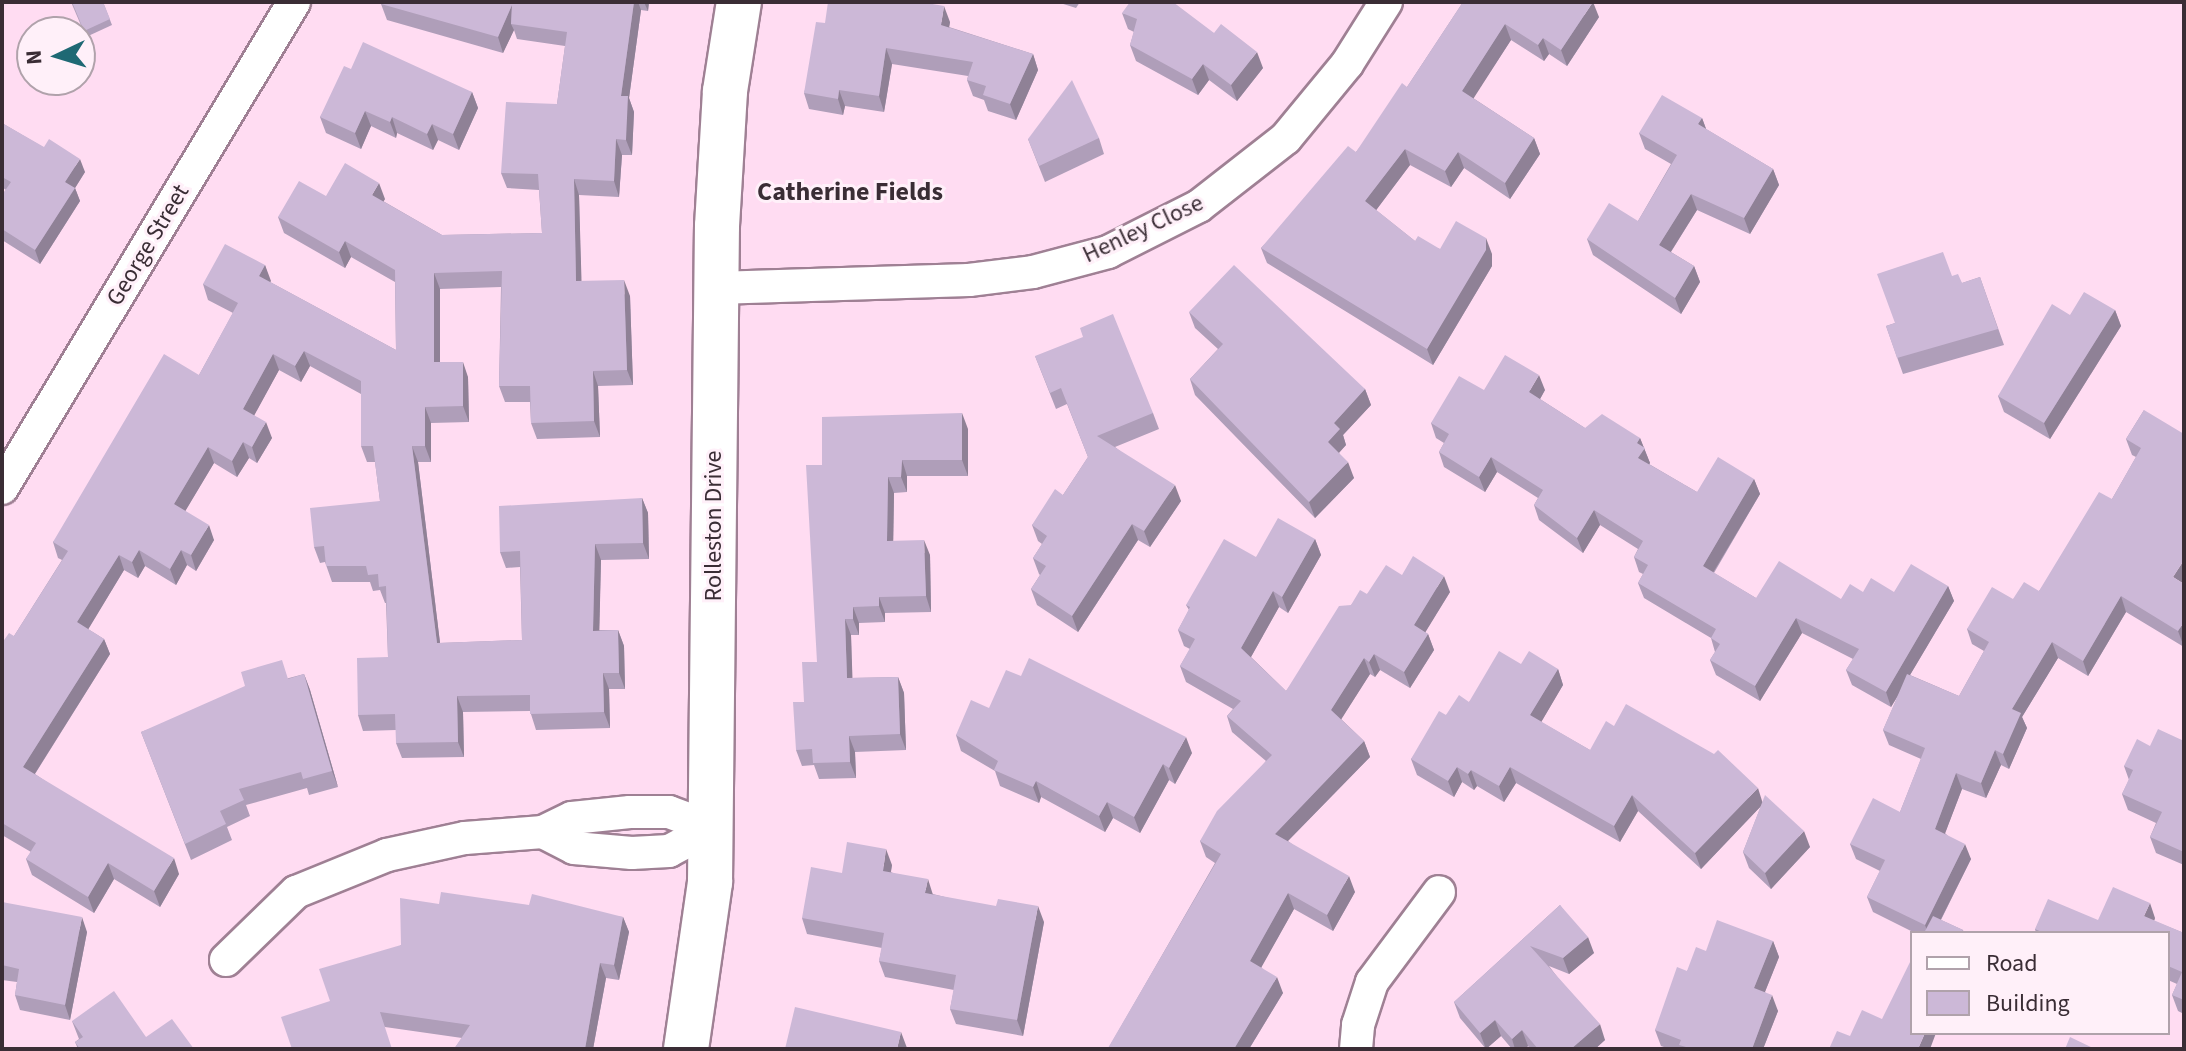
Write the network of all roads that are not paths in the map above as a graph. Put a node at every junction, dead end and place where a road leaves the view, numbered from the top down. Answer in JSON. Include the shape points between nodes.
{"nodes":[{"id":1,"x":294,"y":2,"type":"edge"},
{"id":2,"x":739,"y":2,"type":"edge"},
{"id":3,"x":1386,"y":2,"type":"edge"},
{"id":4,"x":716,"y":288,"type":"junction"},
{"id":5,"x":2,"y":488,"type":"edge"},
{"id":6,"x":712,"y":828,"type":"junction"},
{"id":7,"x":1439,"y":892,"type":"dead end"},
{"id":8,"x":226,"y":960,"type":"dead end"},
{"id":9,"x":686,"y":1049,"type":"edge"},
{"id":10,"x":1356,"y":1049,"type":"edge"}],
"edges":[{"from":1,"to":5,"type":"street","name":"George Street"},
{"from":2,"to":4,"type":"main road","name":"Rolleston Drive","via":[[721,131]]},
{"from":3,"to":4,"type":"street","name":"Henley Close","via":[[1347,64],[1286,138],[1199,206],[1108,252],[1033,272],[969,280]]},
{"from":4,"to":6,"type":"main road","name":"Rolleston Drive"},
{"from":6,"to":8,"type":"street","via":[[669,812],[630,812],[572,818],[543,832],[439,842],[354,866],[296,892]]},
{"from":6,"to":9,"type":"main road","name":"Rolleston Drive","via":[[705,945]]},
{"from":7,"to":10,"type":"street","via":[[1372,982]]}]}
